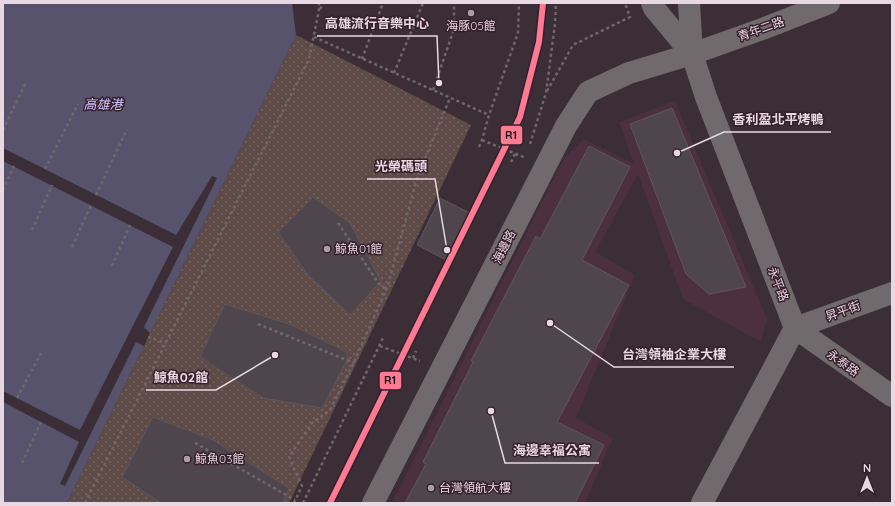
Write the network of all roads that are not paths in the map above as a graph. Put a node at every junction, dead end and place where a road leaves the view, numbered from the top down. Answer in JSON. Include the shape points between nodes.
{"nodes":[{"id":1,"x":652,"y":3,"type":"edge"},
{"id":2,"x":689,"y":3,"type":"edge"},
{"id":3,"x":829,"y":3,"type":"edge"},
{"id":4,"x":692,"y":54,"type":"junction"},
{"id":5,"x":892,"y":293,"type":"edge"},
{"id":6,"x":795,"y":328,"type":"junction"},
{"id":7,"x":892,"y":396,"type":"edge"},
{"id":8,"x":372,"y":503,"type":"edge"},
{"id":9,"x":702,"y":503,"type":"edge"}],
"edges":[{"from":1,"to":4,"type":"street"},
{"from":2,"to":4,"type":"street"},
{"from":3,"to":4,"type":"street","name":"青年二路"},
{"from":4,"to":6,"type":"street","name":"永平路"},
{"from":4,"to":8,"type":"street","name":"海邊路","via":[[629,74],[588,92],[566,126],[536,162],[441,369]]},
{"from":5,"to":6,"type":"street","name":"昇平街"},
{"from":6,"to":7,"type":"street","name":"永泰路"},
{"from":6,"to":9,"type":"street"}]}
